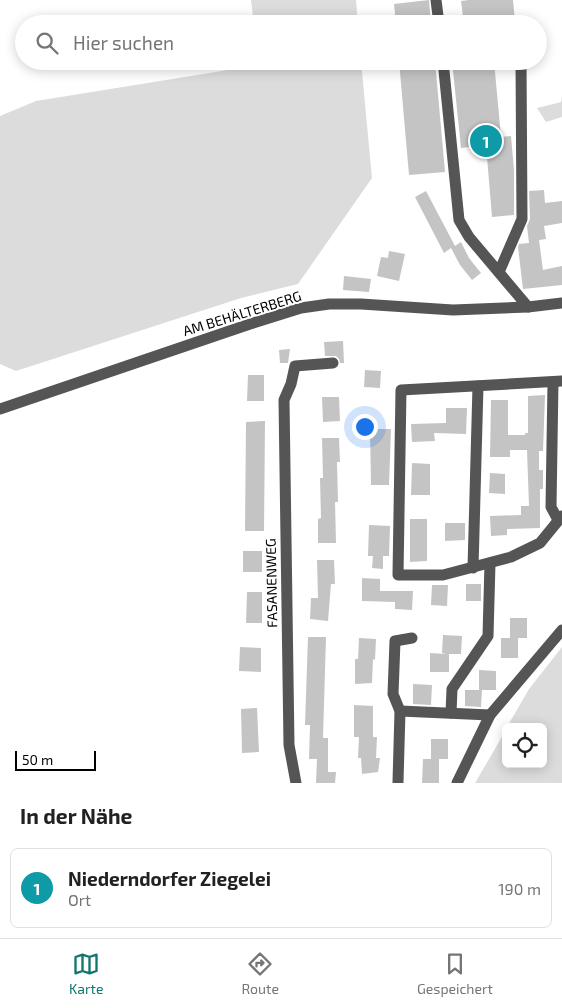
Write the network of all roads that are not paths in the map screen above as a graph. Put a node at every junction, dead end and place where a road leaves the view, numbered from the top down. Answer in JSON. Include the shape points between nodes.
{"nodes":[{"id":1,"x":436,"y":0,"type":"edge"},
{"id":2,"x":437,"y":15,"type":"edge"},
{"id":3,"x":443,"y":70,"type":"edge"},
{"id":4,"x":521,"y":70,"type":"edge"},
{"id":5,"x":498,"y":272,"type":"junction"},
{"id":6,"x":562,"y":303,"type":"edge"},
{"id":7,"x":528,"y":307,"type":"junction"},
{"id":8,"x":333,"y":363,"type":"dead end"},
{"id":9,"x":558,"y":381,"type":"edge"},
{"id":10,"x":478,"y":386,"type":"junction"},
{"id":11,"x":0,"y":409,"type":"edge"},
{"id":12,"x":560,"y":518,"type":"edge"},
{"id":13,"x":490,"y":563,"type":"junction"},
{"id":14,"x":474,"y":568,"type":"junction"},
{"id":15,"x":562,"y":630,"type":"edge"},
{"id":16,"x":412,"y":638,"type":"dead end"},
{"id":17,"x":400,"y":711,"type":"junction"},
{"id":18,"x":451,"y":713,"type":"junction"},
{"id":19,"x":490,"y":715,"type":"junction"},
{"id":20,"x":398,"y":782,"type":"dead end"},
{"id":21,"x":296,"y":783,"type":"edge"},
{"id":22,"x":457,"y":783,"type":"edge"}],
"edges":[{"from":1,"to":2,"type":"street"},
{"from":3,"to":5,"type":"street","via":[[460,220],[468,237]]},
{"from":4,"to":5,"type":"street","via":[[522,219]]},
{"from":5,"to":7,"type":"street"},
{"from":6,"to":7,"type":"street","name":"AM BEHÄLTERBERG"},
{"from":7,"to":11,"type":"street","name":"AM BEHÄLTERBERG","via":[[453,310],[329,304],[301,308]]},
{"from":8,"to":21,"type":"street","name":"FASANENWEG","via":[[295,366],[284,400],[288,746]]},
{"from":9,"to":10,"type":"street"},
{"from":9,"to":12,"type":"street","via":[[552,507]]},
{"from":10,"to":14,"type":"street"},
{"from":10,"to":14,"type":"street","via":[[401,390],[398,575],[443,575]]},
{"from":12,"to":13,"type":"street","via":[[540,543]]},
{"from":13,"to":14,"type":"street"},
{"from":13,"to":18,"type":"street","via":[[488,636],[452,689]]},
{"from":15,"to":19,"type":"street"},
{"from":16,"to":17,"type":"street","via":[[395,641],[393,694]]},
{"from":17,"to":18,"type":"street"},
{"from":17,"to":20,"type":"street"},
{"from":18,"to":19,"type":"street"},
{"from":19,"to":22,"type":"street"}]}
